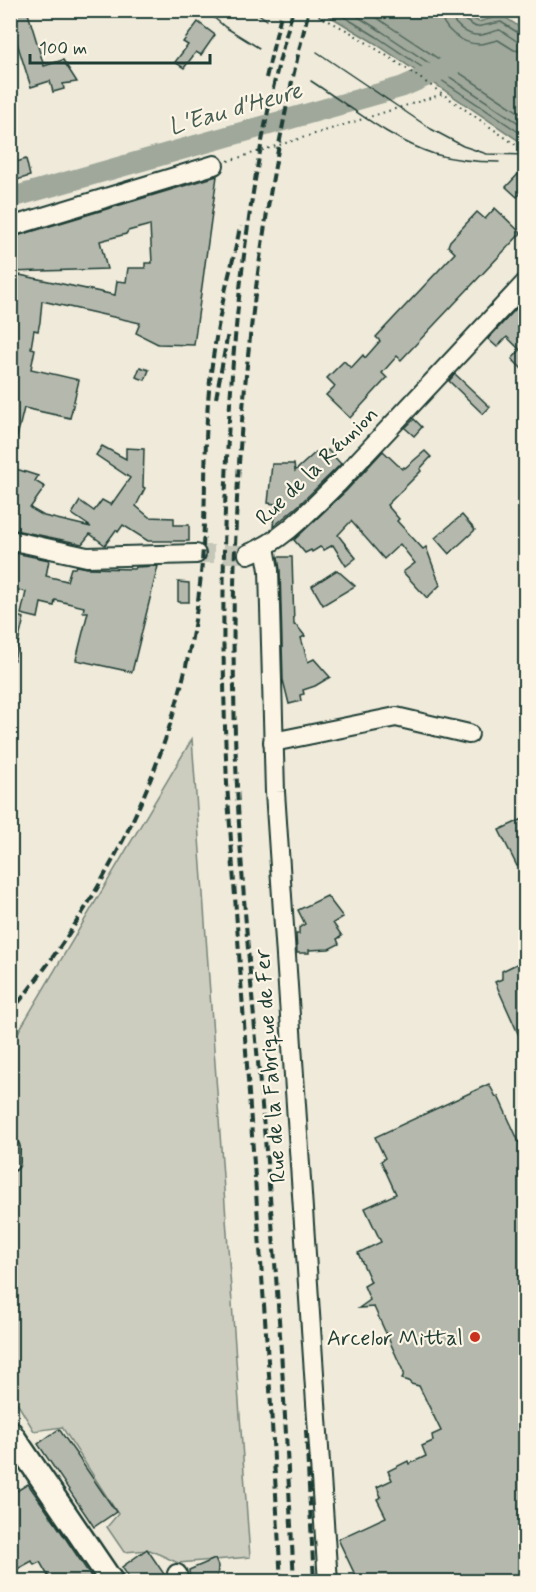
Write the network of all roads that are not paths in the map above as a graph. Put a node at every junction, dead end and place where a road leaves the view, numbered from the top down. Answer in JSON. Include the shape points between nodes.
{"nodes":[{"id":1,"x":214,"y":165,"type":"road end"},
{"id":2,"x":10,"y":227,"type":"edge"},
{"id":3,"x":525,"y":282,"type":"edge"},
{"id":4,"x":10,"y":540,"type":"edge"},
{"id":5,"x":265,"y":548,"type":"junction"},
{"id":6,"x":196,"y":554,"type":"tunnel mouth"},
{"id":7,"x":248,"y":554,"type":"tunnel mouth"},
{"id":8,"x":469,"y":734,"type":"dead end"},
{"id":9,"x":273,"y":742,"type":"junction"},
{"id":10,"x":10,"y":1148,"type":"edge"},
{"id":11,"x":10,"y":1162,"type":"edge"},
{"id":12,"x":10,"y":1432,"type":"edge"},
{"id":13,"x":112,"y":1581,"type":"edge"},
{"id":14,"x":328,"y":1581,"type":"edge"}],
"edges":[{"from":1,"to":2,"type":"street"},
{"from":3,"to":5,"type":"street","name":"Rue de la Réunion","via":[[330,490]]},
{"from":4,"to":6,"type":"street","via":[[87,557]]},
{"from":5,"to":7,"type":"street","name":"Rue de la Réunion"},
{"from":5,"to":9,"type":"street","name":"Rue de la Fabrique de Fer"},
{"from":8,"to":9,"type":"street","via":[[396,717]]},
{"from":9,"to":14,"type":"street","name":"Rue de la Fabrique de Fer"},
{"from":10,"to":11,"type":"street"},
{"from":12,"to":13,"type":"main road"}]}
